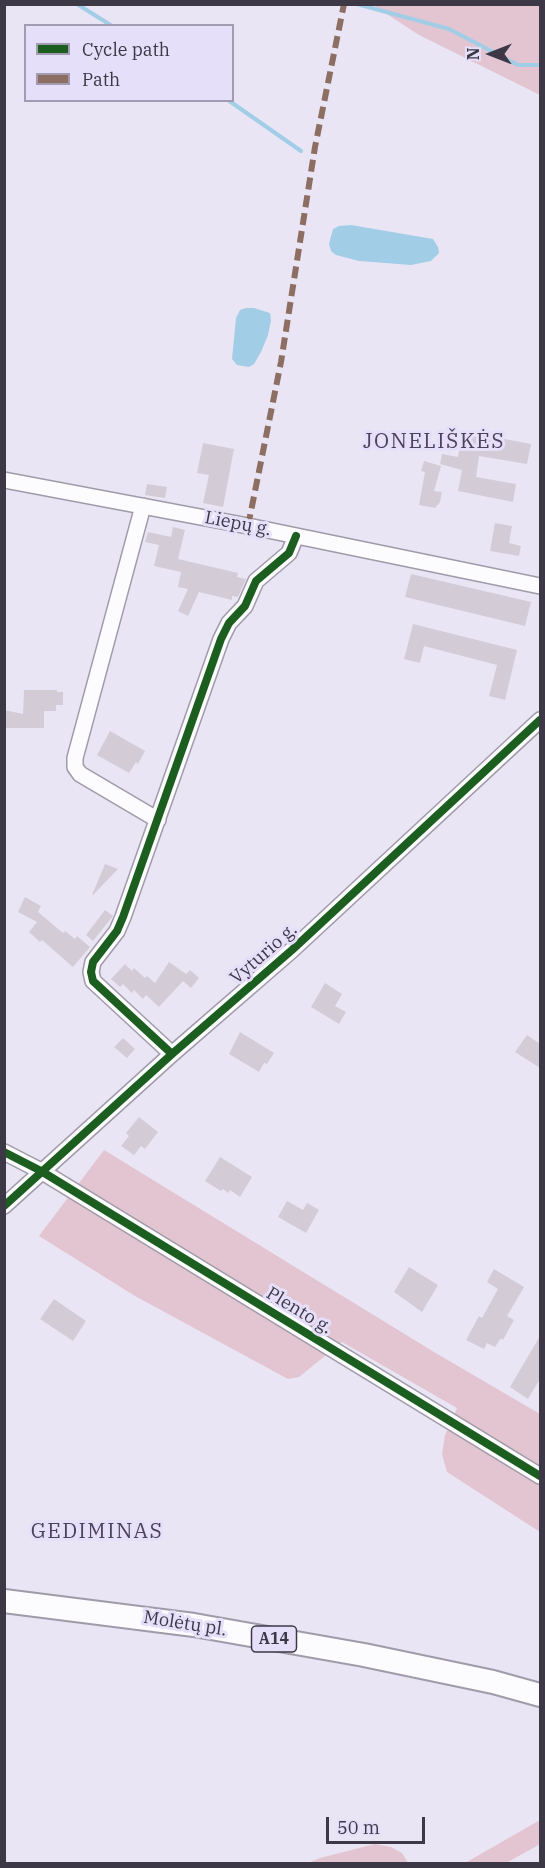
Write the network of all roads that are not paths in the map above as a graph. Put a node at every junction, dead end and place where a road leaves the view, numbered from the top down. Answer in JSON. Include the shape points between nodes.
{"nodes":[{"id":1,"x":4,"y":480,"type":"edge"},
{"id":2,"x":143,"y":506,"type":"junction"},
{"id":3,"x":296,"y":536,"type":"junction"},
{"id":4,"x":540,"y":586,"type":"edge"},
{"id":5,"x":540,"y":720,"type":"edge"},
{"id":6,"x":158,"y":820,"type":"junction"},
{"id":7,"x":172,"y":1054,"type":"junction"},
{"id":8,"x":4,"y":1152,"type":"edge"},
{"id":9,"x":41,"y":1172,"type":"junction"},
{"id":10,"x":4,"y":1206,"type":"edge"},
{"id":11,"x":540,"y":1476,"type":"edge"},
{"id":12,"x":4,"y":1601,"type":"edge"},
{"id":13,"x":540,"y":1695,"type":"edge"}],
"edges":[{"from":1,"to":2,"type":"street","name":"Liepų g."},
{"from":2,"to":3,"type":"street","name":"Liepų g."},
{"from":2,"to":6,"type":"street","via":[[75,767],[80,774]]},
{"from":3,"to":4,"type":"street","name":"Liepų g."},
{"from":3,"to":6,"type":"street","via":[[289,553],[256,582],[245,606],[221,639]]},
{"from":5,"to":7,"type":"street","name":"Vyturio g.","via":[[292,950]]},
{"from":6,"to":7,"type":"street","via":[[117,931],[93,962],[91,972],[93,981]]},
{"from":7,"to":9,"type":"street","name":"Vyturio g."},
{"from":8,"to":9,"type":"street","name":"Plento g."},
{"from":9,"to":10,"type":"street","name":"Vyturio g."},
{"from":9,"to":11,"type":"street","name":"Plento g."},
{"from":12,"to":13,"type":"highway","name":"Molėtų pl.","number":"A14","via":[[217,1629],[364,1655]]}]}
